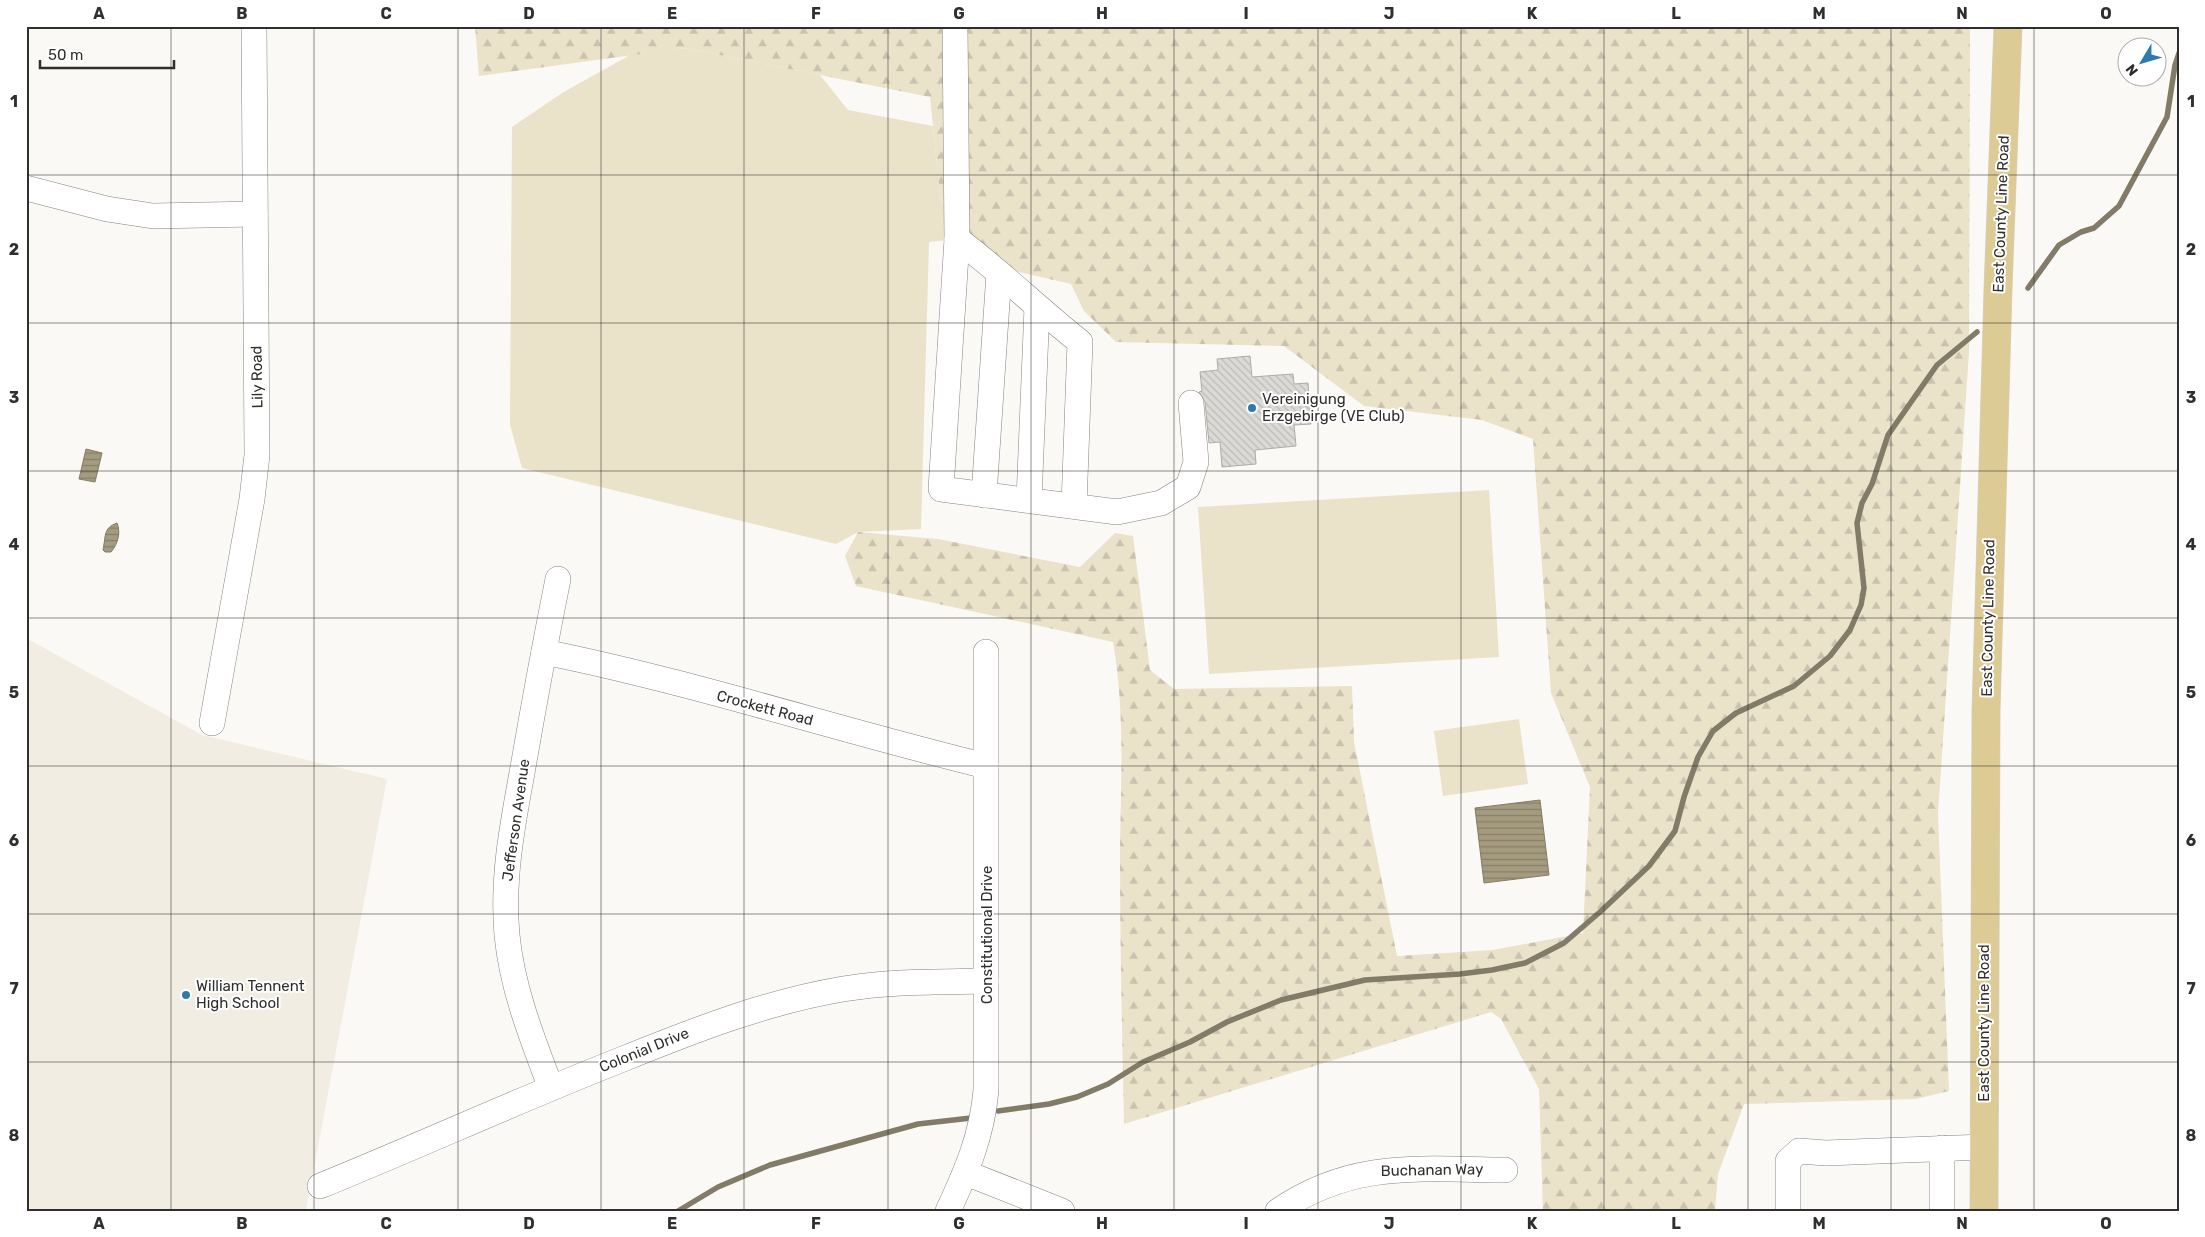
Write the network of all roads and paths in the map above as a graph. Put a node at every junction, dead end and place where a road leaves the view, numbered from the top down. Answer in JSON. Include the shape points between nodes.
{"nodes":[{"id":1,"x":254,"y":26,"type":"edge"},
{"id":2,"x":955,"y":26,"type":"edge"},
{"id":3,"x":2008,"y":26,"type":"edge"},
{"id":4,"x":26,"y":188,"type":"edge"},
{"id":5,"x":255,"y":214,"type":"junction"},
{"id":6,"x":957,"y":239,"type":"junction"},
{"id":7,"x":999,"y":273,"type":"junction"},
{"id":8,"x":1037,"y":307,"type":"junction"},
{"id":9,"x":1191,"y":403,"type":"dead end"},
{"id":10,"x":984,"y":494,"type":"junction"},
{"id":11,"x":1029,"y":500,"type":"junction"},
{"id":12,"x":1074,"y":506,"type":"junction"},
{"id":13,"x":558,"y":579,"type":"dead end"},
{"id":14,"x":544,"y":652,"type":"junction"},
{"id":15,"x":986,"y":652,"type":"dead end"},
{"id":16,"x":212,"y":723,"type":"dead end"},
{"id":17,"x":986,"y":766,"type":"junction"},
{"id":18,"x":986,"y":982,"type":"junction"},
{"id":19,"x":551,"y":1088,"type":"junction"},
{"id":20,"x":1984,"y":1147,"type":"junction"},
{"id":21,"x":1942,"y":1148,"type":"junction"},
{"id":22,"x":1505,"y":1170,"type":"dead end"},
{"id":23,"x":966,"y":1173,"type":"junction"},
{"id":24,"x":320,"y":1186,"type":"dead end"},
{"id":25,"x":948,"y":1211,"type":"edge"},
{"id":26,"x":1062,"y":1211,"type":"edge"},
{"id":27,"x":1278,"y":1211,"type":"edge"},
{"id":28,"x":1788,"y":1211,"type":"edge"},
{"id":29,"x":1942,"y":1211,"type":"edge"},
{"id":30,"x":1984,"y":1211,"type":"edge"}],
"edges":[{"from":1,"to":5,"type":"street","name":"Lily Road"},
{"from":2,"to":6,"type":"street"},
{"from":3,"to":20,"type":"main road","name":"East County Line Road","via":[[1986,711]]},
{"from":4,"to":5,"type":"street","via":[[107,209],[146,215]]},
{"from":5,"to":16,"type":"street","name":"Lily Road","via":[[257,455]]},
{"from":6,"to":7,"type":"street"},
{"from":6,"to":10,"type":"street","via":[[940,489]]},
{"from":7,"to":8,"type":"street"},
{"from":7,"to":10,"type":"street"},
{"from":8,"to":11,"type":"street"},
{"from":8,"to":12,"type":"street","via":[[1080,342]]},
{"from":9,"to":12,"type":"street","via":[[1196,462],[1188,488],[1161,503],[1117,512]]},
{"from":10,"to":11,"type":"street"},
{"from":11,"to":12,"type":"street"},
{"from":13,"to":14,"type":"street","name":"Jefferson Avenue"},
{"from":14,"to":17,"type":"street","name":"Crockett Road","via":[[604,664]]},
{"from":14,"to":19,"type":"street","name":"Jefferson Avenue","via":[[507,861],[505,916],[516,989]]},
{"from":15,"to":17,"type":"street","name":"Constitutional Drive"},
{"from":17,"to":18,"type":"street","name":"Constitutional Drive"},
{"from":18,"to":19,"type":"street","name":"Colonial Drive","via":[[871,985],[769,1005],[710,1024]]},
{"from":18,"to":23,"type":"street","name":"Constitutional Drive","via":[[984,1110],[978,1141]]},
{"from":19,"to":24,"type":"street","name":"Colonial Drive"},
{"from":20,"to":21,"type":"street"},
{"from":20,"to":30,"type":"main road","name":"East County Line Road"},
{"from":21,"to":28,"type":"street","via":[[1826,1153],[1799,1151],[1788,1161]]},
{"from":21,"to":29,"type":"street"},
{"from":22,"to":27,"type":"street","name":"Buchanan Way","via":[[1374,1171],[1316,1189]]},
{"from":23,"to":25,"type":"street","name":"Constitutional Drive"},
{"from":23,"to":26,"type":"street"}]}
